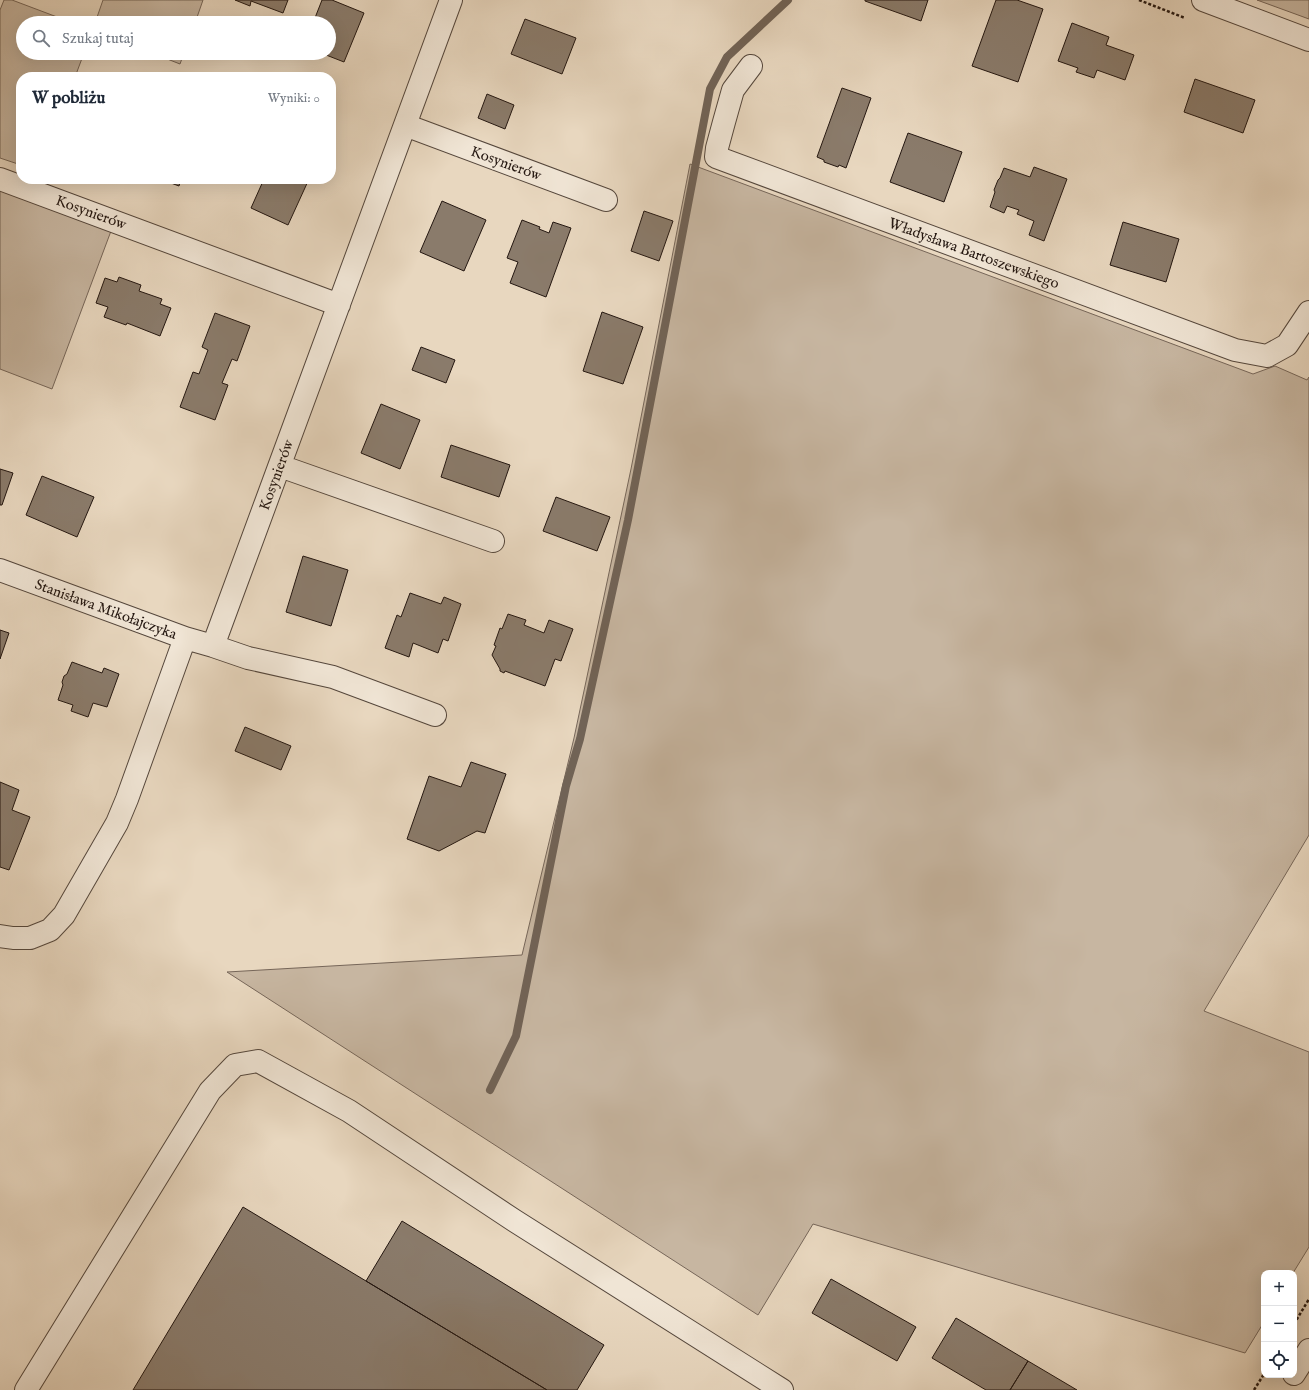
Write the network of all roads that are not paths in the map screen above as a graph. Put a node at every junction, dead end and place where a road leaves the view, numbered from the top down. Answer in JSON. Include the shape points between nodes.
{"nodes":[{"id":1,"x":451,"y":0,"type":"edge"},
{"id":2,"x":1203,"y":0,"type":"edge"},
{"id":3,"x":1309,"y":40,"type":"edge"},
{"id":4,"x":751,"y":66,"type":"dead end"},
{"id":5,"x":406,"y":125,"type":"junction"},
{"id":6,"x":0,"y":179,"type":"edge"},
{"id":7,"x":606,"y":200,"type":"dead end"},
{"id":8,"x":339,"y":305,"type":"junction"},
{"id":9,"x":1309,"y":312,"type":"edge"},
{"id":10,"x":280,"y":466,"type":"junction"},
{"id":11,"x":493,"y":541,"type":"dead end"},
{"id":12,"x":0,"y":570,"type":"edge"},
{"id":13,"x":185,"y":638,"type":"junction"},
{"id":14,"x":213,"y":646,"type":"junction"},
{"id":15,"x":435,"y":715,"type":"dead end"},
{"id":16,"x":0,"y":936,"type":"edge"},
{"id":17,"x":1309,"y":1350,"type":"edge"},
{"id":18,"x":1297,"y":1370,"type":"edge"},
{"id":19,"x":1292,"y":1378,"type":"edge"},
{"id":20,"x":26,"y":1390,"type":"edge"},
{"id":21,"x":782,"y":1390,"type":"edge"},
{"id":22,"x":1284,"y":1390,"type":"edge"}],
"edges":[{"from":1,"to":5,"type":"street","name":"Kosynierów"},
{"from":2,"to":3,"type":"street"},
{"from":4,"to":9,"type":"street","name":"Władysława Bartoszewskiego","via":[[733,90],[716,157],[1235,350],[1267,356],[1287,345]]},
{"from":5,"to":7,"type":"street","name":"Kosynierów"},
{"from":5,"to":8,"type":"street","name":"Kosynierów"},
{"from":6,"to":8,"type":"street","name":"Kosynierów"},
{"from":8,"to":10,"type":"street","name":"Kosynierów"},
{"from":10,"to":11,"type":"street"},
{"from":10,"to":14,"type":"street","name":"Kosynierów"},
{"from":12,"to":13,"type":"street","name":"Stanisława Mikołajczyka"},
{"from":13,"to":14,"type":"street","name":"Stanisława Mikołajczyka"},
{"from":13,"to":16,"type":"street","via":[[117,823],[64,915],[50,930],[30,938]]},
{"from":14,"to":15,"type":"street","name":"Stanisława Mikołajczyka","via":[[248,658],[334,677]]},
{"from":17,"to":18,"type":"street"},
{"from":19,"to":22,"type":"street"},
{"from":20,"to":21,"type":"street","via":[[210,1091],[235,1065],[258,1062],[349,1111],[515,1222]]}]}
